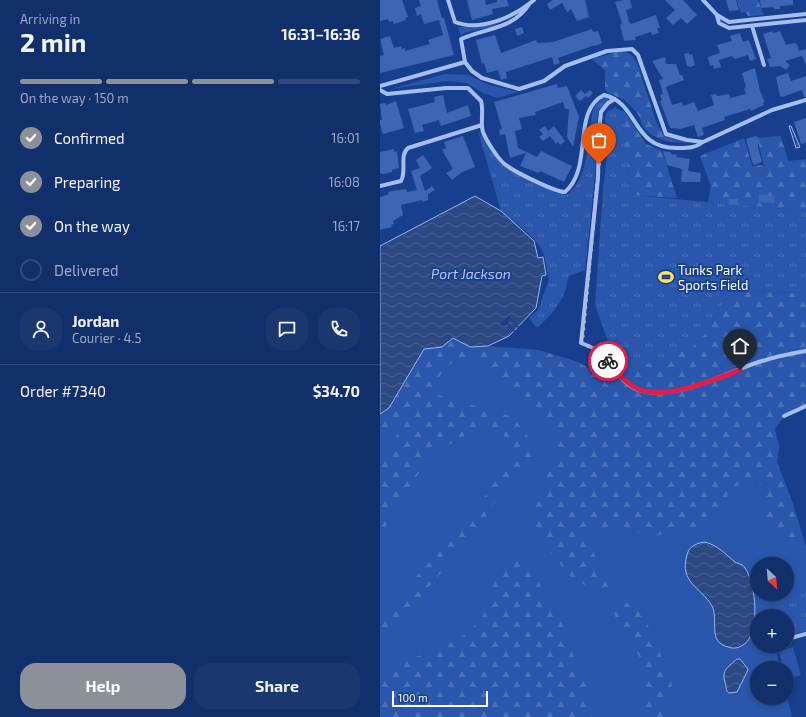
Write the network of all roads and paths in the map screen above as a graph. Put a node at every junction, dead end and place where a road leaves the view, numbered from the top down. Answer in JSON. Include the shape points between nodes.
{"nodes":[{"id":1,"x":448,"y":0,"type":"edge"},
{"id":2,"x":534,"y":0,"type":"edge"},
{"id":3,"x":703,"y":0,"type":"edge"},
{"id":4,"x":530,"y":3,"type":"junction"},
{"id":5,"x":806,"y":14,"type":"edge"},
{"id":6,"x":717,"y":15,"type":"junction"},
{"id":7,"x":806,"y":20,"type":"edge"},
{"id":8,"x":752,"y":26,"type":"junction"},
{"id":9,"x":465,"y":62,"type":"junction"},
{"id":10,"x":764,"y":65,"type":"dead end"},
{"id":11,"x":380,"y":86,"type":"edge"},
{"id":12,"x":380,"y":90,"type":"edge"},
{"id":13,"x":615,"y":99,"type":"junction"},
{"id":14,"x":806,"y":100,"type":"edge"},
{"id":15,"x":482,"y":125,"type":"junction"},
{"id":16,"x":703,"y":142,"type":"junction"},
{"id":17,"x":380,"y":186,"type":"edge"},
{"id":18,"x":806,"y":351,"type":"edge"},
{"id":19,"x":806,"y":406,"type":"edge"},
{"id":20,"x":784,"y":416,"type":"dead end"},
{"id":21,"x":806,"y":634,"type":"edge"},
{"id":22,"x":794,"y":637,"type":"edge"}],
"edges":[{"from":1,"to":4,"type":"street","via":[[455,22],[464,26],[478,25],[512,15]]},
{"from":2,"to":4,"type":"street"},
{"from":3,"to":6,"type":"street"},
{"from":4,"to":9,"type":"street","via":[[513,22],[461,39]]},
{"from":5,"to":6,"type":"street","via":[[730,22]]},
{"from":6,"to":8,"type":"street","via":[[719,23],[724,26]]},
{"from":7,"to":8,"type":"street"},
{"from":8,"to":10,"type":"street"},
{"from":9,"to":11,"type":"street"},
{"from":9,"to":16,"type":"street","via":[[482,78],[519,89],[544,81],[565,66],[607,51],[632,49],[638,55],[666,134]]},
{"from":12,"to":15,"type":"street","via":[[387,94],[468,88],[482,101]]},
{"from":13,"to":15,"type":"street","via":[[604,95],[594,102],[589,110],[581,165],[570,188],[565,192],[506,165],[500,160],[483,132]]},
{"from":13,"to":16,"type":"street","via":[[627,108],[640,132],[659,145],[674,148],[696,147]]},
{"from":13,"to":18,"type":"street","via":[[601,112],[598,178],[582,343],[603,354],[618,374],[635,388],[648,392],[664,392],[700,385],[783,355]]},
{"from":14,"to":16,"type":"street","via":[[772,110]]},
{"from":15,"to":17,"type":"street","via":[[408,148],[404,155],[401,181]]},
{"from":19,"to":20,"type":"street"},
{"from":21,"to":22,"type":"street"}]}
